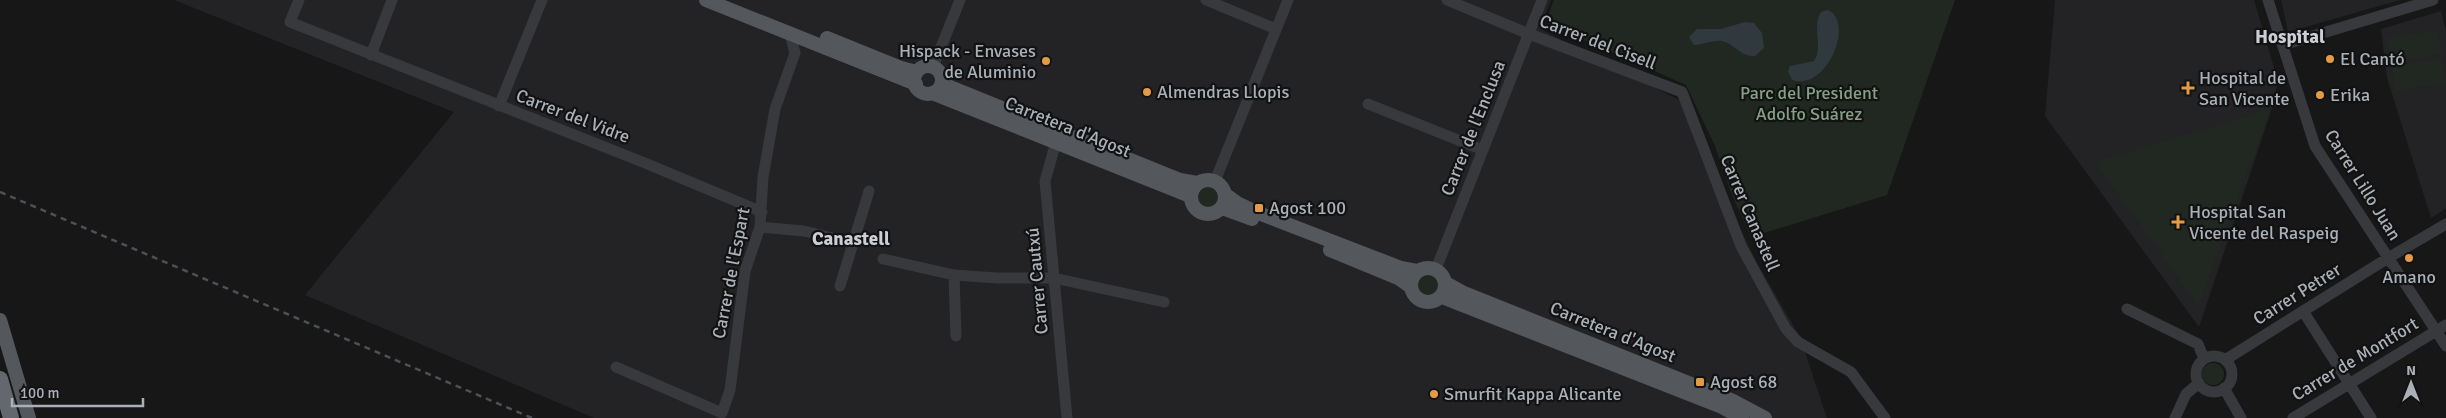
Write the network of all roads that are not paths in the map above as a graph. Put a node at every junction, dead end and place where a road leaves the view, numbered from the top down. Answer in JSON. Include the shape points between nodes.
{"nodes":[{"id":1,"x":299,"y":0,"type":"edge"},
{"id":2,"x":392,"y":0,"type":"edge"},
{"id":3,"x":542,"y":0,"type":"edge"},
{"id":4,"x":706,"y":0,"type":"edge"},
{"id":5,"x":730,"y":0,"type":"edge"},
{"id":6,"x":960,"y":0,"type":"edge"},
{"id":7,"x":1206,"y":0,"type":"edge"},
{"id":8,"x":1288,"y":0,"type":"edge"},
{"id":9,"x":1447,"y":0,"type":"edge"},
{"id":10,"x":1542,"y":0,"type":"edge"},
{"id":11,"x":2268,"y":0,"type":"edge"},
{"id":12,"x":2434,"y":0,"type":"edge"},
{"id":13,"x":1276,"y":29,"type":"junction"},
{"id":14,"x":790,"y":34,"type":"junction"},
{"id":15,"x":1529,"y":34,"type":"junction"},
{"id":16,"x":813,"y":43,"type":"junction"},
{"id":17,"x":2283,"y":45,"type":"junction"},
{"id":18,"x":795,"y":53,"type":"junction"},
{"id":19,"x":370,"y":55,"type":"junction"},
{"id":20,"x":933,"y":67,"type":"junction"},
{"id":21,"x":916,"y":78,"type":"junction"},
{"id":22,"x":942,"y":81,"type":"junction"},
{"id":23,"x":1682,"y":92,"type":"joint"},
{"id":24,"x":932,"y":93,"type":"junction"},
{"id":25,"x":1368,"y":104,"type":"dead end"},
{"id":26,"x":499,"y":106,"type":"junction"},
{"id":27,"x":1056,"y":142,"type":"junction"},
{"id":28,"x":1483,"y":150,"type":"junction"},
{"id":29,"x":1214,"y":180,"type":"junction"},
{"id":30,"x":1197,"y":183,"type":"junction"},
{"id":31,"x":869,"y":191,"type":"dead end"},
{"id":32,"x":1190,"y":196,"type":"junction"},
{"id":33,"x":1224,"y":201,"type":"junction"},
{"id":34,"x":762,"y":212,"type":"junction"},
{"id":35,"x":2446,"y":224,"type":"edge"},
{"id":36,"x":760,"y":227,"type":"junction"},
{"id":37,"x":853,"y":243,"type":"junction"},
{"id":38,"x":2388,"y":258,"type":"junction"},
{"id":39,"x":883,"y":259,"type":"dead end"},
{"id":40,"x":1436,"y":269,"type":"junction"},
{"id":41,"x":1418,"y":271,"type":"junction"},
{"id":42,"x":954,"y":275,"type":"junction"},
{"id":43,"x":1054,"y":278,"type":"junction"},
{"id":44,"x":840,"y":286,"type":"dead end"},
{"id":45,"x":1411,"y":287,"type":"junction"},
{"id":46,"x":1444,"y":290,"type":"junction"},
{"id":47,"x":1164,"y":302,"type":"dead end"},
{"id":48,"x":2127,"y":309,"type":"dead end"},
{"id":49,"x":2303,"y":311,"type":"junction"},
{"id":50,"x":0,"y":320,"type":"edge"},
{"id":51,"x":2441,"y":328,"type":"edge"},
{"id":52,"x":956,"y":336,"type":"dead end"},
{"id":53,"x":2446,"y":346,"type":"edge"},
{"id":54,"x":2204,"y":358,"type":"junction"},
{"id":55,"x":2225,"y":360,"type":"junction"},
{"id":56,"x":616,"y":367,"type":"dead end"},
{"id":57,"x":0,"y":379,"type":"edge"},
{"id":58,"x":2199,"y":383,"type":"junction"},
{"id":59,"x":2349,"y":384,"type":"junction"},
{"id":60,"x":2224,"y":388,"type":"junction"},
{"id":61,"x":11,"y":418,"type":"edge"},
{"id":62,"x":29,"y":418,"type":"edge"},
{"id":63,"x":1067,"y":418,"type":"edge"},
{"id":64,"x":1742,"y":418,"type":"edge"},
{"id":65,"x":1765,"y":418,"type":"edge"},
{"id":66,"x":1885,"y":418,"type":"edge"},
{"id":67,"x":2174,"y":418,"type":"edge"},
{"id":68,"x":2241,"y":418,"type":"edge"},
{"id":69,"x":2293,"y":418,"type":"edge"},
{"id":70,"x":2371,"y":418,"type":"edge"}],
"edges":[{"from":1,"to":19,"type":"street","name":"Carrer del Vidre","via":[[290,22]]},
{"from":2,"to":19,"type":"street"},
{"from":3,"to":26,"type":"street"},
{"from":4,"to":14,"type":"main road"},
{"from":5,"to":21,"type":"main road","via":[[901,68]]},
{"from":6,"to":20,"type":"street"},
{"from":7,"to":13,"type":"street"},
{"from":8,"to":13,"type":"street"},
{"from":9,"to":15,"type":"street","name":"Carrer del Cisell"},
{"from":10,"to":15,"type":"street","name":"Carrer de l'Enclusa"},
{"from":11,"to":17,"type":"street","name":"Carrer Lillo Juan"},
{"from":12,"to":17,"type":"street"},
{"from":13,"to":29,"type":"street"},
{"from":14,"to":16,"type":"main road"},
{"from":14,"to":18,"type":"street"},
{"from":15,"to":23,"type":"street","name":"Carrer del Cisell"},
{"from":15,"to":28,"type":"street","name":"Carrer de l'Enclusa"},
{"from":16,"to":18,"type":"street"},
{"from":16,"to":21,"type":"main road"},
{"from":17,"to":38,"type":"street","name":"Carrer Lillo Juan","via":[[2315,146]]},
{"from":18,"to":34,"type":"street","name":"Carrer de l'Espart","via":[[775,109],[763,177]]},
{"from":19,"to":26,"type":"street","name":"Carrer del Vidre"},
{"from":20,"to":21,"type":"main road","via":[[927,66]]},
{"from":20,"to":22,"type":"main road","via":[[940,72]]},
{"from":21,"to":24,"type":"main road","via":[[922,92]]},
{"from":22,"to":24,"type":"main road"},
{"from":22,"to":30,"type":"main road","name":"Carretera d'Agost","via":[[1180,180]]},
{"from":23,"to":66,"type":"street","name":"Carrer Canastell","via":[[1741,246],[1786,329],[1798,342],[1851,372]]},
{"from":24,"to":27,"type":"main road","name":"Carretera d'Agost"},
{"from":25,"to":28,"type":"street"},
{"from":26,"to":34,"type":"street","name":"Carrer del Vidre","via":[[645,162]]},
{"from":27,"to":32,"type":"main road","name":"Carretera d'Agost"},
{"from":27,"to":43,"type":"street","name":"Carrer Cautxú","via":[[1045,181]]},
{"from":28,"to":40,"type":"street","name":"Carrer de l'Enclusa"},
{"from":29,"to":30,"type":"main road"},
{"from":29,"to":33,"type":"main road","via":[[1220,184]]},
{"from":30,"to":32,"type":"main road"},
{"from":31,"to":37,"type":"street"},
{"from":32,"to":33,"type":"main road","via":[[1193,206],[1201,213],[1212,214]]},
{"from":33,"to":41,"type":"main road","via":[[1237,203],[1401,268]]},
{"from":33,"to":45,"type":"main road","via":[[1398,278]]},
{"from":34,"to":36,"type":"street","name":"Carrer de l'Espart"},
{"from":35,"to":38,"type":"street","name":"Carrer Petrer"},
{"from":36,"to":37,"type":"street","via":[[804,231]]},
{"from":36,"to":56,"type":"street","name":"Carrer de l'Espart","via":[[746,271],[730,390],[722,413]]},
{"from":37,"to":44,"type":"street"},
{"from":38,"to":49,"type":"street","name":"Carrer Petrer"},
{"from":38,"to":51,"type":"street","name":"Carrer Lillo Juan"},
{"from":39,"to":42,"type":"street"},
{"from":40,"to":41,"type":"main road"},
{"from":40,"to":46,"type":"main road"},
{"from":41,"to":45,"type":"main road"},
{"from":42,"to":43,"type":"street"},
{"from":42,"to":52,"type":"street"},
{"from":43,"to":47,"type":"street"},
{"from":43,"to":63,"type":"street","name":"Carrer Cautxú"},
{"from":45,"to":46,"type":"main road","via":[[1416,297],[1426,303],[1432,302]]},
{"from":46,"to":64,"type":"main road","name":"Carretera d'Agost"},
{"from":46,"to":65,"type":"main road","name":"Carretera d'Agost","via":[[1464,293],[1731,400]]},
{"from":48,"to":54,"type":"street","via":[[2198,344]]},
{"from":49,"to":55,"type":"street","name":"Carrer Petrer"},
{"from":49,"to":59,"type":"street"},
{"from":50,"to":62,"type":"main road"},
{"from":51,"to":53,"type":"street","name":"Carrer Lillo Juan"},
{"from":51,"to":59,"type":"street","name":"Carrer de Montfort"},
{"from":54,"to":55,"type":"street","via":[[2215,356]]},
{"from":54,"to":58,"type":"street","via":[[2196,370]]},
{"from":55,"to":60,"type":"street","via":[[2231,377]]},
{"from":57,"to":61,"type":"highway"},
{"from":58,"to":60,"type":"street","via":[[2213,391]]},
{"from":58,"to":67,"type":"street","via":[[2186,394]]},
{"from":59,"to":69,"type":"street","name":"Carrer de Montfort"},
{"from":59,"to":70,"type":"street"},
{"from":60,"to":68,"type":"street"}]}
